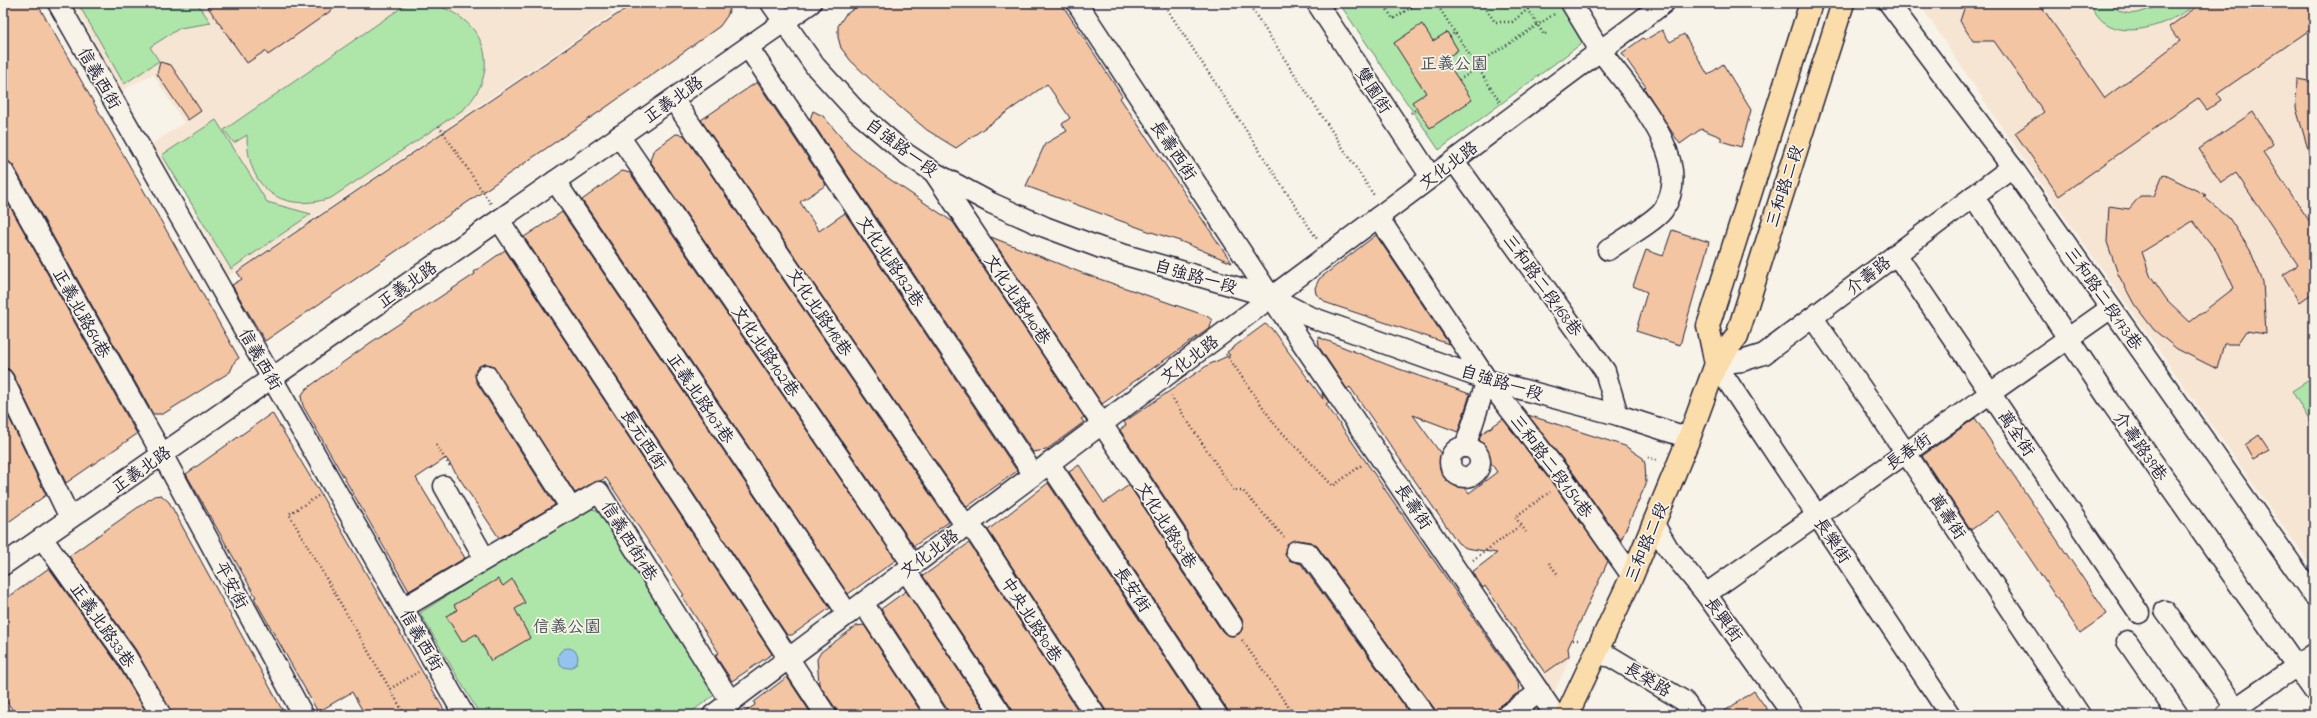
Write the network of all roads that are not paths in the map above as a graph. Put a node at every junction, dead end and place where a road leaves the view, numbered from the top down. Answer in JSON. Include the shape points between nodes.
{"nodes":[{"id":1,"x":58,"y":3,"type":"edge"},
{"id":2,"x":772,"y":3,"type":"edge"},
{"id":3,"x":811,"y":3,"type":"edge"},
{"id":4,"x":1076,"y":3,"type":"edge"},
{"id":5,"x":1317,"y":3,"type":"edge"},
{"id":6,"x":1571,"y":3,"type":"edge"},
{"id":7,"x":1664,"y":3,"type":"edge"},
{"id":8,"x":1811,"y":3,"type":"edge"},
{"id":9,"x":1843,"y":3,"type":"edge"},
{"id":10,"x":1889,"y":3,"type":"edge"},
{"id":11,"x":784,"y":22,"type":"junction"},
{"id":12,"x":748,"y":47,"type":"junction"},
{"id":13,"x":1601,"y":50,"type":"junction"},
{"id":14,"x":673,"y":99,"type":"junction"},
{"id":15,"x":620,"y":136,"type":"junction"},
{"id":16,"x":1454,"y":161,"type":"junction"},
{"id":17,"x":2012,"y":167,"type":"junction"},
{"id":18,"x":3,"y":170,"type":"edge"},
{"id":19,"x":935,"y":173,"type":"junction"},
{"id":20,"x":1431,"y":177,"type":"junction"},
{"id":21,"x":555,"y":181,"type":"junction"},
{"id":22,"x":1973,"y":196,"type":"junction"},
{"id":23,"x":1382,"y":214,"type":"junction"},
{"id":24,"x":499,"y":220,"type":"junction"},
{"id":25,"x":1608,"y":250,"type":"dead end"},
{"id":26,"x":1896,"y":254,"type":"junction"},
{"id":27,"x":1271,"y":297,"type":"junction"},
{"id":28,"x":2111,"y":308,"type":"junction"},
{"id":29,"x":1813,"y":318,"type":"junction"},
{"id":30,"x":2068,"y":338,"type":"junction"},
{"id":31,"x":1716,"y":364,"type":"junction"},
{"id":32,"x":486,"y":375,"type":"dead end"},
{"id":33,"x":272,"y":378,"type":"junction"},
{"id":34,"x":3,"y":379,"type":"edge"},
{"id":35,"x":1487,"y":380,"type":"junction"},
{"id":36,"x":1990,"y":393,"type":"junction"},
{"id":37,"x":1618,"y":415,"type":"junction"},
{"id":38,"x":1101,"y":425,"type":"junction"},
{"id":39,"x":1689,"y":438,"type":"junction"},
{"id":40,"x":1465,"y":447,"type":"dead end"},
{"id":41,"x":1906,"y":453,"type":"junction"},
{"id":42,"x":162,"y":454,"type":"junction"},
{"id":43,"x":1042,"y":469,"type":"junction"},
{"id":44,"x":444,"y":486,"type":"dead end"},
{"id":45,"x":571,"y":508,"type":"junction"},
{"id":46,"x":1817,"y":516,"type":"junction"},
{"id":47,"x":70,"y":518,"type":"junction"},
{"id":48,"x":1654,"y":524,"type":"junction"},
{"id":49,"x":966,"y":526,"type":"junction"},
{"id":50,"x":42,"y":538,"type":"junction"},
{"id":51,"x":1296,"y":551,"type":"road end"},
{"id":52,"x":485,"y":559,"type":"junction"},
{"id":53,"x":3,"y":564,"type":"edge"},
{"id":54,"x":910,"y":568,"type":"junction"},
{"id":55,"x":1632,"y":576,"type":"junction"},
{"id":56,"x":1706,"y":594,"type":"junction"},
{"id":57,"x":2314,"y":596,"type":"edge"},
{"id":58,"x":403,"y":608,"type":"junction"},
{"id":59,"x":855,"y":609,"type":"junction"},
{"id":60,"x":2165,"y":611,"type":"dead end"},
{"id":61,"x":2139,"y":613,"type":"dead end"},
{"id":62,"x":1232,"y":625,"type":"road end"},
{"id":63,"x":2127,"y":641,"type":"dead end"},
{"id":64,"x":1595,"y":654,"type":"junction"},
{"id":65,"x":2314,"y":654,"type":"edge"},
{"id":66,"x":789,"y":658,"type":"junction"},
{"id":67,"x":2296,"y":667,"type":"junction"},
{"id":68,"x":1540,"y":692,"type":"junction"},
{"id":69,"x":2314,"y":692,"type":"edge"},
{"id":70,"x":731,"y":702,"type":"junction"},
{"id":71,"x":2233,"y":712,"type":"edge"},
{"id":72,"x":161,"y":715,"type":"edge"},
{"id":73,"x":303,"y":715,"type":"edge"},
{"id":74,"x":464,"y":715,"type":"edge"},
{"id":75,"x":713,"y":715,"type":"edge"},
{"id":76,"x":826,"y":715,"type":"edge"},
{"id":77,"x":937,"y":715,"type":"edge"},
{"id":78,"x":1002,"y":715,"type":"edge"},
{"id":79,"x":1095,"y":715,"type":"edge"},
{"id":80,"x":1217,"y":715,"type":"edge"},
{"id":81,"x":1425,"y":715,"type":"edge"},
{"id":82,"x":1507,"y":715,"type":"edge"},
{"id":83,"x":1555,"y":715,"type":"edge"},
{"id":84,"x":1567,"y":715,"type":"edge"},
{"id":85,"x":1694,"y":715,"type":"edge"},
{"id":86,"x":1793,"y":715,"type":"edge"},
{"id":87,"x":1950,"y":715,"type":"edge"},
{"id":88,"x":2080,"y":715,"type":"edge"},
{"id":89,"x":2178,"y":715,"type":"edge"}],
"edges":[{"from":1,"to":33,"type":"street","name":"信義西街"},
{"from":2,"to":11,"type":"street","name":"自強路一段"},
{"from":3,"to":11,"type":"street","name":"正義北路"},
{"from":4,"to":27,"type":"street","name":"長壽西街"},
{"from":5,"to":20,"type":"street","name":"雙園街"},
{"from":6,"to":13,"type":"street"},
{"from":7,"to":13,"type":"street","name":"文化北路"},
{"from":8,"to":31,"type":"main road","name":"三和路二段","via":[[1708,326]]},
{"from":9,"to":31,"type":"main road","name":"三和路二段","via":[[1737,336]]},
{"from":10,"to":17,"type":"street","name":"三和路二段173巷"},
{"from":11,"to":12,"type":"street","name":"正義北路"},
{"from":11,"to":19,"type":"street","name":"自強路一段","via":[[815,66],[857,112],[905,153]]},
{"from":12,"to":14,"type":"street","name":"正義北路"},
{"from":12,"to":43,"type":"street","name":"文化北路132巷"},
{"from":13,"to":16,"type":"street","name":"文化北路"},
{"from":13,"to":25,"type":"street","via":[[1659,132],[1672,165],[1672,183],[1662,211]]},
{"from":14,"to":15,"type":"street","name":"正義北路"},
{"from":14,"to":49,"type":"street","name":"文化北路118巷"},
{"from":15,"to":21,"type":"street","name":"正義北路"},
{"from":15,"to":54,"type":"street","name":"文化北路102巷"},
{"from":16,"to":20,"type":"street","name":"文化北路"},
{"from":16,"to":37,"type":"street","name":"三和路二段168巷","via":[[1605,372]]},
{"from":17,"to":22,"type":"street","name":"介壽路"},
{"from":17,"to":28,"type":"street","name":"三和路二段173巷"},
{"from":18,"to":42,"type":"street","name":"正義北路64巷"},
{"from":19,"to":27,"type":"street","name":"自強路一段","via":[[991,203],[1094,246]]},
{"from":19,"to":38,"type":"street","name":"文化北路140巷"},
{"from":20,"to":23,"type":"street","name":"文化北路"},
{"from":21,"to":24,"type":"street","name":"正義北路"},
{"from":21,"to":59,"type":"street","name":"正義北路107巷"},
{"from":22,"to":26,"type":"street","name":"介壽路"},
{"from":22,"to":30,"type":"street","name":"介壽路39巷"},
{"from":23,"to":27,"type":"street","name":"文化北路"},
{"from":23,"to":35,"type":"street","name":"三和路二段154巷"},
{"from":24,"to":33,"type":"street","name":"正義北路"},
{"from":24,"to":66,"type":"street","name":"長元西街"},
{"from":26,"to":29,"type":"street","name":"介壽路"},
{"from":26,"to":36,"type":"street","name":"萬全街"},
{"from":27,"to":35,"type":"street","name":"自強路一段","via":[[1308,316]]},
{"from":27,"to":38,"type":"street","name":"文化北路"},
{"from":27,"to":68,"type":"street","name":"長壽街"},
{"from":28,"to":30,"type":"street","name":"長春街"},
{"from":28,"to":57,"type":"street","name":"三和路二段173巷"},
{"from":29,"to":31,"type":"street","name":"介壽路","via":[[1764,354],[1742,361]]},
{"from":29,"to":41,"type":"street","name":"萬壽街"},
{"from":30,"to":36,"type":"street","name":"長春街"},
{"from":30,"to":67,"type":"street","name":"介壽路39巷","via":[[2174,495]]},
{"from":31,"to":39,"type":"main road","name":"三和路二段"},
{"from":31,"to":46,"type":"street","name":"長樂街"},
{"from":32,"to":45,"type":"street"},
{"from":33,"to":42,"type":"street","name":"正義北路"},
{"from":33,"to":58,"type":"street","name":"信義西街"},
{"from":34,"to":47,"type":"street"},
{"from":35,"to":37,"type":"street","name":"自強路一段"},
{"from":35,"to":40,"type":"street"},
{"from":35,"to":55,"type":"street","name":"三和路二段154巷","via":[[1565,481]]},
{"from":36,"to":41,"type":"street","name":"長春街"},
{"from":36,"to":61,"type":"street","name":"萬全街"},
{"from":37,"to":39,"type":"street","name":"自強路一段"},
{"from":38,"to":43,"type":"street","name":"文化北路"},
{"from":38,"to":62,"type":"street","name":"文化北路83巷","via":[[1176,535],[1177,543]]},
{"from":39,"to":48,"type":"main road","name":"三和路二段"},
{"from":41,"to":46,"type":"street","name":"長春街"},
{"from":41,"to":88,"type":"street","name":"萬壽街"},
{"from":42,"to":47,"type":"street","name":"正義北路"},
{"from":42,"to":73,"type":"street","name":"平安街"},
{"from":43,"to":49,"type":"street","name":"文化北路"},
{"from":43,"to":80,"type":"street","name":"長安街"},
{"from":44,"to":52,"type":"street"},
{"from":45,"to":52,"type":"street","name":"信義西街1巷"},
{"from":45,"to":70,"type":"street","name":"信義西街1巷","via":[[599,492]]},
{"from":46,"to":56,"type":"street","name":"長春街"},
{"from":46,"to":87,"type":"street","name":"長樂街"},
{"from":47,"to":50,"type":"street","name":"正義北路"},
{"from":48,"to":55,"type":"main road","name":"三和路二段"},
{"from":48,"to":56,"type":"street","name":"長興街","via":[[1668,548]]},
{"from":49,"to":54,"type":"street","name":"文化北路"},
{"from":49,"to":79,"type":"street","name":"中央北路90巷","via":[[977,534]]},
{"from":50,"to":53,"type":"street","name":"正義北路"},
{"from":50,"to":72,"type":"street","name":"正義北路33巷","via":[[126,656]]},
{"from":51,"to":81,"type":"street","via":[[1308,552]]},
{"from":52,"to":58,"type":"street","name":"信義西街1巷"},
{"from":54,"to":59,"type":"street","name":"文化北路"},
{"from":54,"to":78,"type":"street","name":"文化北路102巷"},
{"from":55,"to":64,"type":"main road","name":"三和路二段"},
{"from":56,"to":86,"type":"street","name":"長興街"},
{"from":58,"to":74,"type":"street","name":"信義西街"},
{"from":59,"to":66,"type":"street","name":"文化北路"},
{"from":59,"to":77,"type":"street","name":"正義北路107巷"},
{"from":60,"to":71,"type":"street"},
{"from":63,"to":89,"type":"street"},
{"from":64,"to":84,"type":"main road","name":"三和路二段"},
{"from":64,"to":85,"type":"street","name":"長榮路","via":[[1611,657],[1684,701]]},
{"from":65,"to":67,"type":"street"},
{"from":66,"to":70,"type":"street","name":"文化北路"},
{"from":66,"to":76,"type":"street","name":"長元西街"},
{"from":67,"to":69,"type":"street","name":"介壽路39巷"},
{"from":67,"to":71,"type":"street"},
{"from":68,"to":82,"type":"street"},
{"from":68,"to":83,"type":"street","name":"長壽街"},
{"from":70,"to":75,"type":"street","name":"文化北路"}]}
